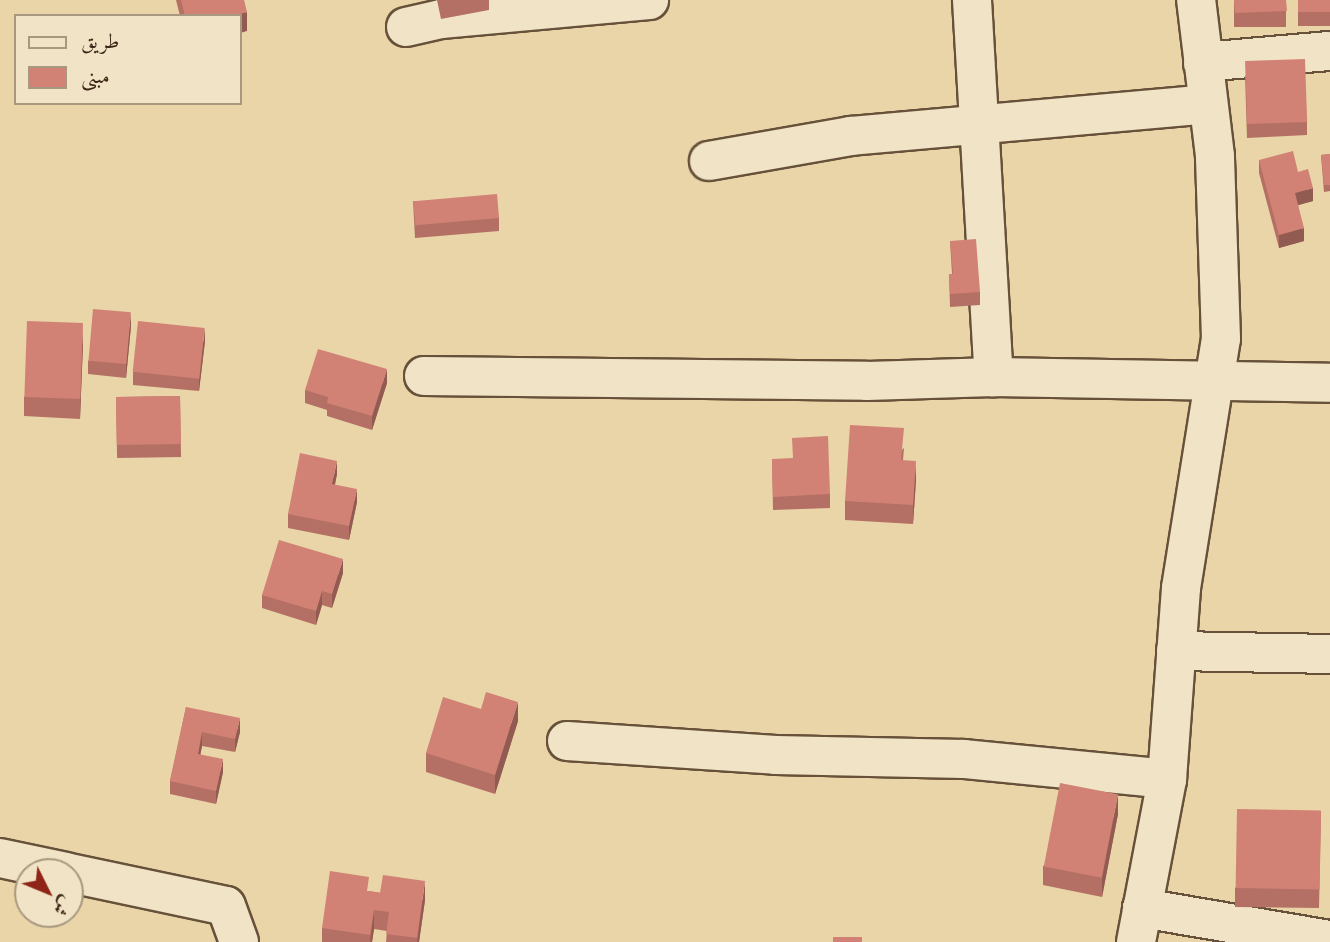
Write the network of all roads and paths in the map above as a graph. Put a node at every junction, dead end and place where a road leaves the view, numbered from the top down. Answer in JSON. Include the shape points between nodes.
{"nodes":[{"id":1,"x":649,"y":0,"type":"edge"},
{"id":2,"x":972,"y":0,"type":"edge"},
{"id":3,"x":1196,"y":0,"type":"edge"},
{"id":4,"x":406,"y":27,"type":"dead end"},
{"id":5,"x":1330,"y":51,"type":"edge"},
{"id":6,"x":1203,"y":62,"type":"junction"},
{"id":7,"x":1208,"y":104,"type":"junction"},
{"id":8,"x":976,"y":126,"type":"junction"},
{"id":9,"x":709,"y":161,"type":"dead end"},
{"id":10,"x":424,"y":376,"type":"dead end"},
{"id":11,"x":994,"y":377,"type":"junction"},
{"id":12,"x":1217,"y":380,"type":"junction"},
{"id":13,"x":1330,"y":383,"type":"edge"},
{"id":14,"x":1176,"y":651,"type":"junction"},
{"id":15,"x":1330,"y":654,"type":"edge"},
{"id":16,"x":567,"y":741,"type":"dead end"},
{"id":17,"x":1167,"y":779,"type":"junction"},
{"id":18,"x":84,"y":875,"type":"edge"},
{"id":19,"x":1139,"y":925,"type":"edge"},
{"id":20,"x":1330,"y":940,"type":"edge"},
{"id":21,"x":239,"y":942,"type":"edge"}],
"edges":[{"from":1,"to":4,"type":"street","via":[[441,19]]},
{"from":2,"to":8,"type":"street"},
{"from":3,"to":6,"type":"street"},
{"from":5,"to":6,"type":"street"},
{"from":6,"to":7,"type":"street"},
{"from":7,"to":8,"type":"street"},
{"from":7,"to":12,"type":"street","via":[[1221,241]]},
{"from":8,"to":9,"type":"street","via":[[851,136]]},
{"from":8,"to":11,"type":"street"},
{"from":10,"to":11,"type":"street","via":[[867,381]]},
{"from":11,"to":12,"type":"street"},
{"from":12,"to":13,"type":"street"},
{"from":12,"to":14,"type":"street","via":[[1181,588]]},
{"from":14,"to":15,"type":"street"},
{"from":14,"to":17,"type":"street"},
{"from":16,"to":17,"type":"street","via":[[776,755],[964,758]]},
{"from":17,"to":19,"type":"street"},
{"from":18,"to":21,"type":"street","via":[[226,906]]},
{"from":19,"to":20,"type":"street"}]}
